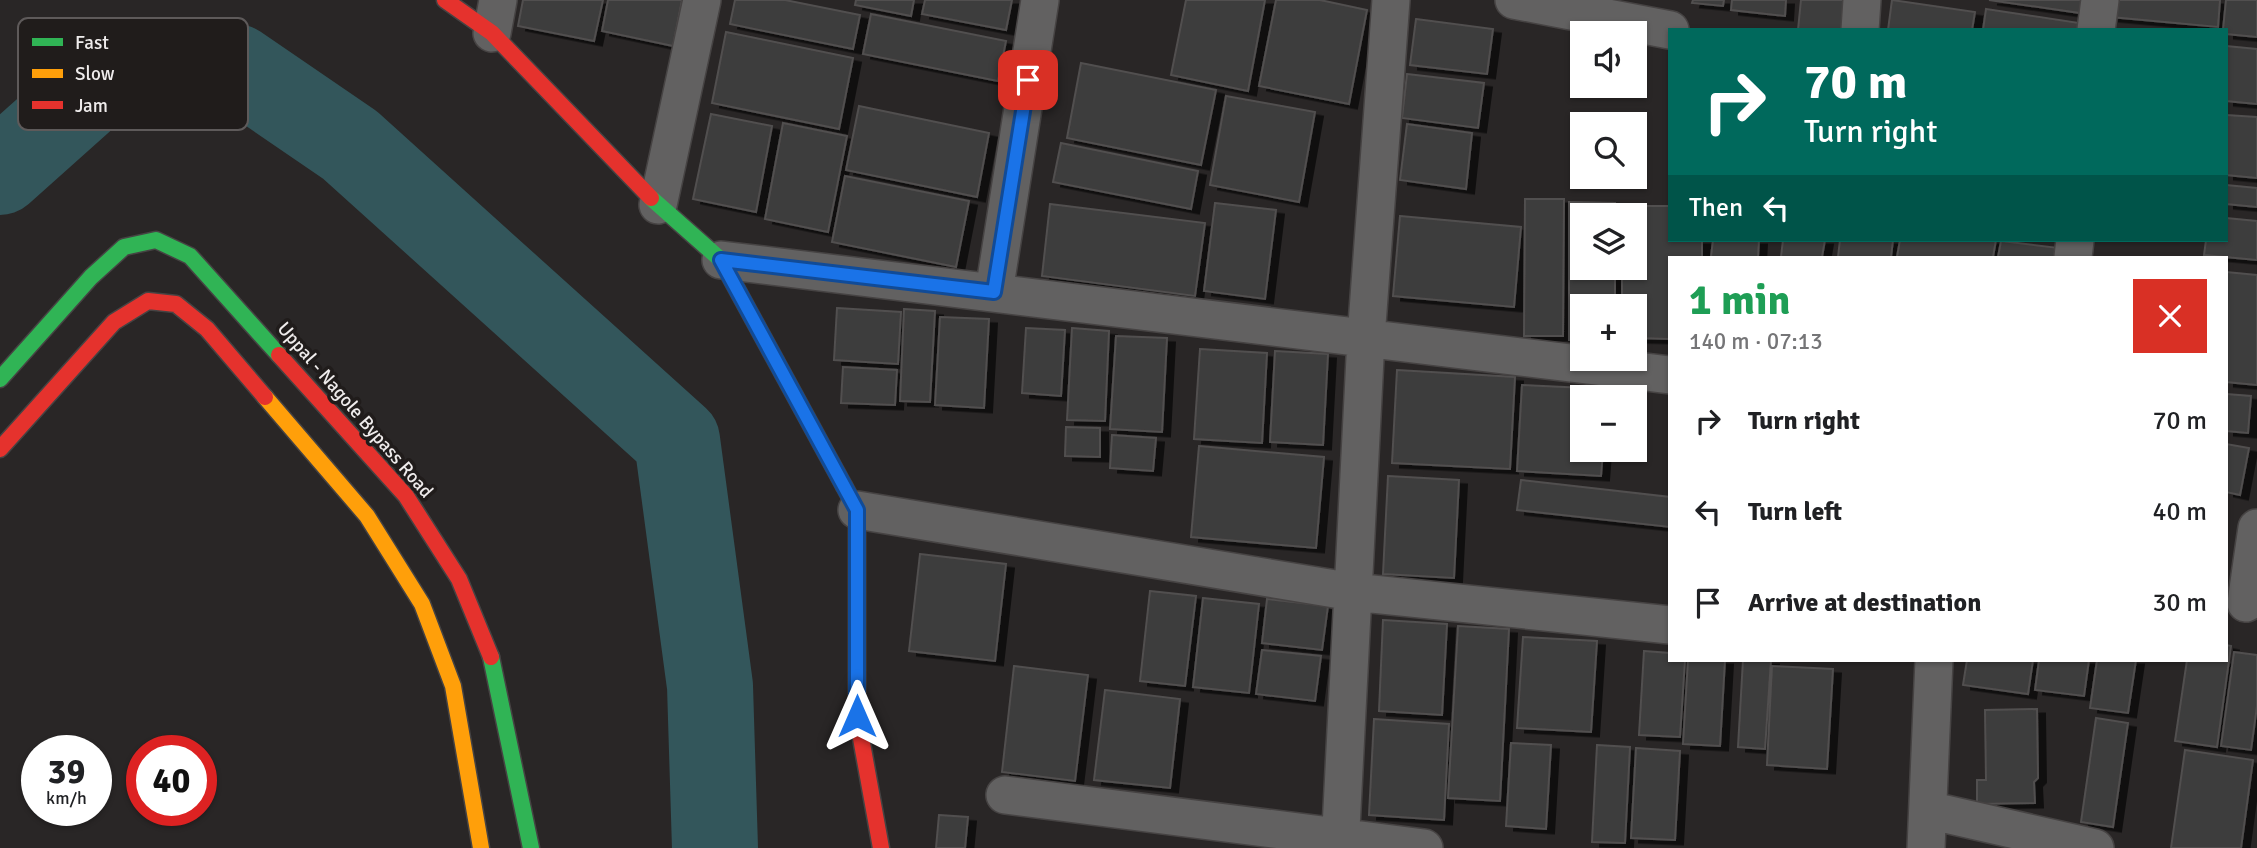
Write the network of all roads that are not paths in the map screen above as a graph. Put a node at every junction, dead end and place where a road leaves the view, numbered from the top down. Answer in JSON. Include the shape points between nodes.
{"nodes":[{"id":1,"x":445,"y":0,"type":"edge"},
{"id":2,"x":702,"y":0,"type":"edge"},
{"id":3,"x":1040,"y":0,"type":"edge"},
{"id":4,"x":1391,"y":0,"type":"edge"},
{"id":5,"x":1514,"y":0,"type":"edge"},
{"id":6,"x":1862,"y":0,"type":"edge"},
{"id":7,"x":2100,"y":0,"type":"edge"},
{"id":8,"x":495,"y":17,"type":"edge"},
{"id":9,"x":1860,"y":28,"type":"edge"},
{"id":10,"x":2096,"y":28,"type":"edge"},
{"id":11,"x":1668,"y":30,"type":"edge"},
{"id":12,"x":658,"y":205,"type":"junction"},
{"id":13,"x":721,"y":260,"type":"junction"},
{"id":14,"x":994,"y":292,"type":"junction"},
{"id":15,"x":1366,"y":338,"type":"junction"},
{"id":16,"x":1668,"y":375,"type":"edge"},
{"id":17,"x":0,"y":379,"type":"edge"},
{"id":18,"x":0,"y":449,"type":"edge"},
{"id":19,"x":857,"y":510,"type":"junction"},
{"id":20,"x":2257,"y":528,"type":"edge"},
{"id":21,"x":1353,"y":592,"type":"junction"},
{"id":22,"x":2243,"y":604,"type":"edge"},
{"id":23,"x":1668,"y":625,"type":"edge"},
{"id":24,"x":1934,"y":662,"type":"edge"},
{"id":25,"x":1005,"y":795,"type":"dead end"},
{"id":26,"x":1928,"y":810,"type":"junction"},
{"id":27,"x":1340,"y":844,"type":"edge"},
{"id":28,"x":481,"y":848,"type":"edge"},
{"id":29,"x":531,"y":848,"type":"edge"},
{"id":30,"x":881,"y":848,"type":"edge"},
{"id":31,"x":1424,"y":848,"type":"edge"},
{"id":32,"x":1926,"y":848,"type":"edge"},
{"id":33,"x":2095,"y":848,"type":"edge"}],
"edges":[{"from":1,"to":8,"type":"street"},
{"from":2,"to":12,"type":"street"},
{"from":3,"to":14,"type":"street"},
{"from":4,"to":15,"type":"street"},
{"from":5,"to":11,"type":"street"},
{"from":6,"to":9,"type":"street"},
{"from":7,"to":10,"type":"street"},
{"from":8,"to":12,"type":"street"},
{"from":12,"to":13,"type":"street"},
{"from":13,"to":14,"type":"street"},
{"from":13,"to":19,"type":"street"},
{"from":14,"to":15,"type":"street"},
{"from":15,"to":16,"type":"street"},
{"from":15,"to":21,"type":"street"},
{"from":17,"to":29,"type":"street","name":"Uppal - Nagole Bypass Road","via":[[91,276],[124,247],[156,240],[190,256],[406,496],[459,579],[494,664]]},
{"from":18,"to":28,"type":"street","via":[[114,322],[148,301],[176,304],[207,329],[367,516],[422,604],[453,686]]},
{"from":19,"to":21,"type":"street"},
{"from":19,"to":30,"type":"street","via":[[857,716]]},
{"from":20,"to":22,"type":"street"},
{"from":21,"to":23,"type":"street"},
{"from":21,"to":27,"type":"street"},
{"from":24,"to":26,"type":"street"},
{"from":25,"to":27,"type":"street"},
{"from":26,"to":32,"type":"street"},
{"from":26,"to":33,"type":"street"},
{"from":27,"to":31,"type":"street"}]}
